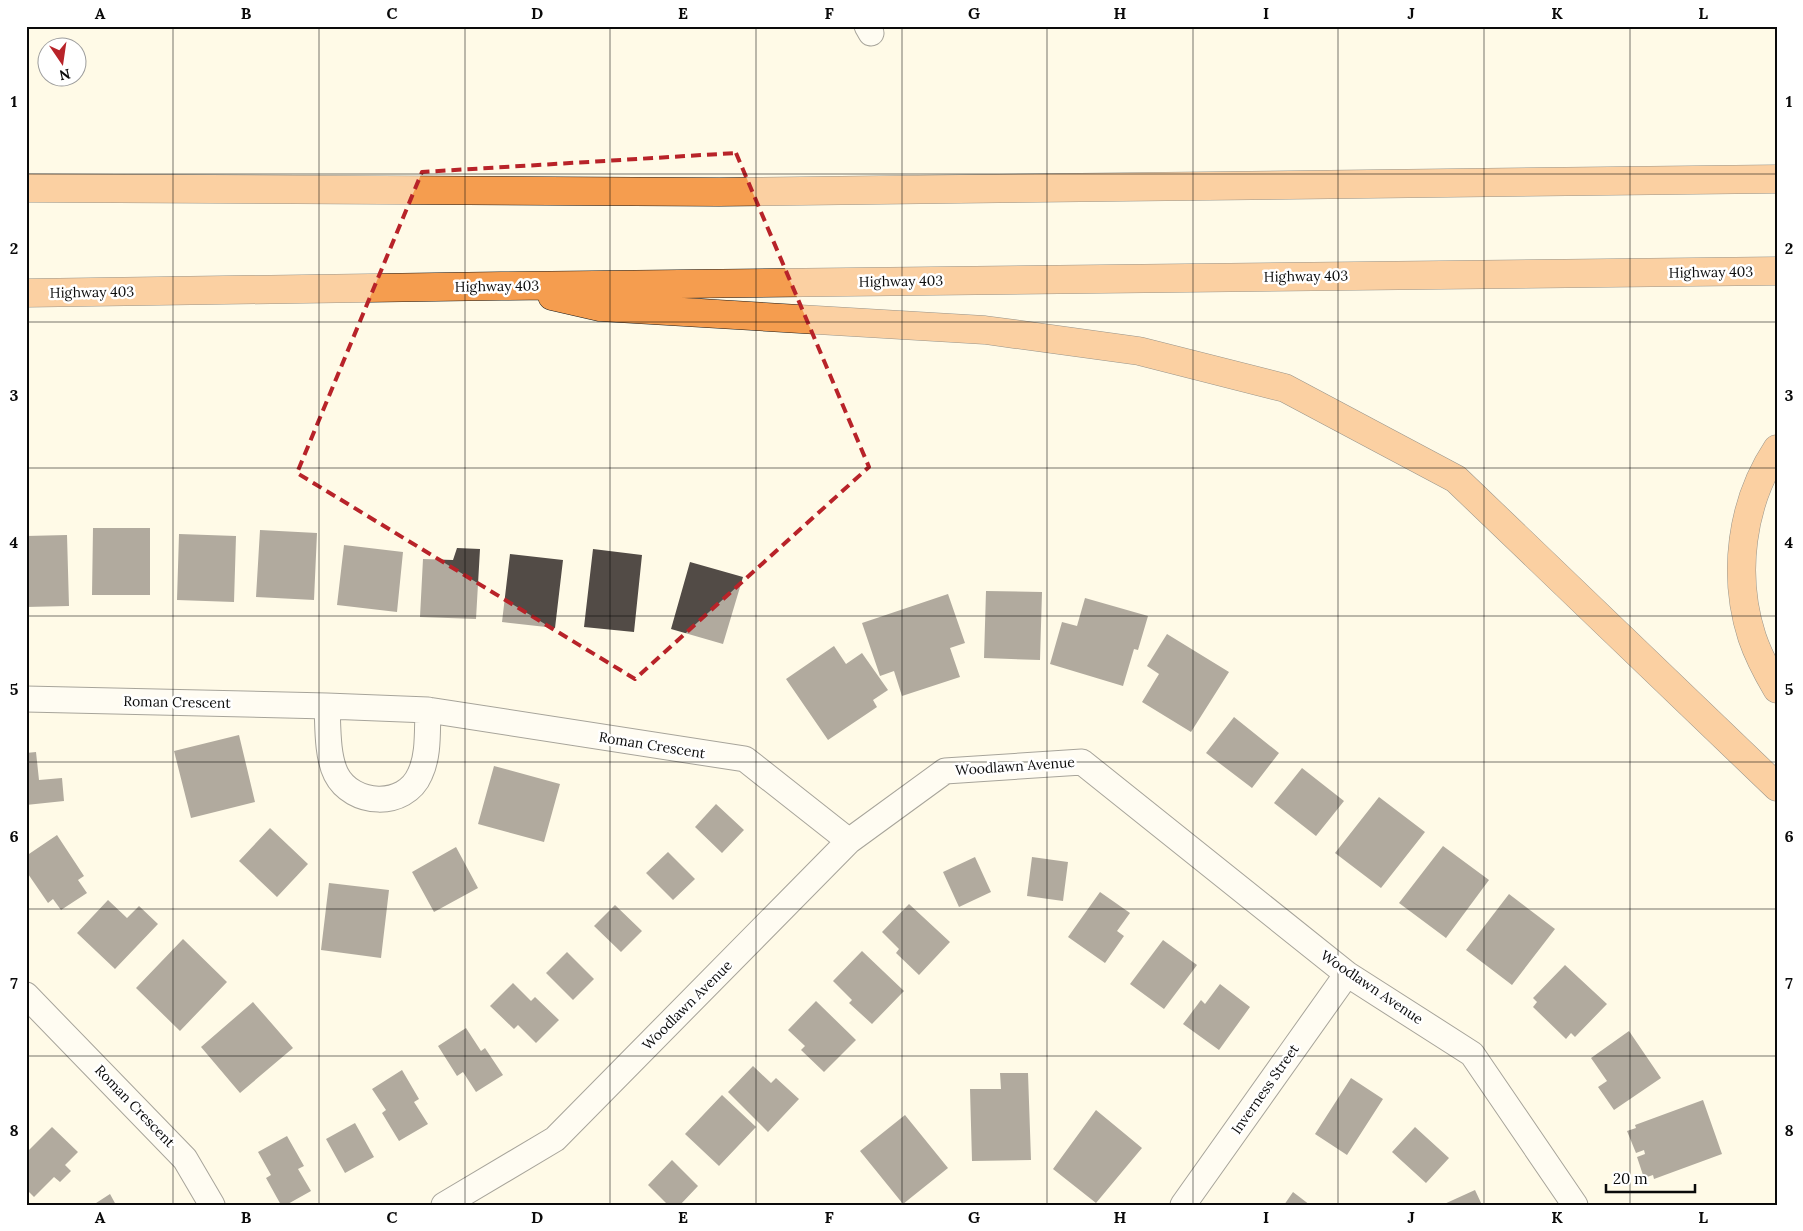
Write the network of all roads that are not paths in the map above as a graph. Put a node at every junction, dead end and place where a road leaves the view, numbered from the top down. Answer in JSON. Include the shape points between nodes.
{"nodes":[{"id":1,"x":1777,"y":179,"type":"edge"},
{"id":2,"x":26,"y":188,"type":"edge"},
{"id":3,"x":1777,"y":271,"type":"edge"},
{"id":4,"x":501,"y":286,"type":"junction"},
{"id":5,"x":26,"y":293,"type":"edge"},
{"id":6,"x":1777,"y":449,"type":"edge"},
{"id":7,"x":1777,"y":689,"type":"edge"},
{"id":8,"x":26,"y":699,"type":"edge"},
{"id":9,"x":327,"y":706,"type":"junction"},
{"id":10,"x":428,"y":710,"type":"junction"},
{"id":11,"x":1777,"y":788,"type":"edge"},
{"id":12,"x":849,"y":841,"type":"junction"},
{"id":13,"x":1347,"y":974,"type":"junction"},
{"id":14,"x":26,"y":995,"type":"edge"},
{"id":15,"x":212,"y":1205,"type":"edge"},
{"id":16,"x":444,"y":1205,"type":"edge"},
{"id":17,"x":1183,"y":1205,"type":"edge"},
{"id":18,"x":1575,"y":1205,"type":"edge"}],
"edges":[{"from":1,"to":2,"type":"highway","via":[[719,192]]},
{"from":3,"to":4,"type":"highway","name":"Highway 403"},
{"from":4,"to":5,"type":"highway","name":"Highway 403"},
{"from":4,"to":11,"type":"highway","via":[[600,306],[985,330],[1139,351],[1285,388],[1456,479]]},
{"from":6,"to":7,"type":"highway","via":[[1756,489],[1748,518],[1742,547],[1742,577],[1752,636]]},
{"from":8,"to":9,"type":"street","name":"Roman Crescent"},
{"from":9,"to":10,"type":"street","name":"Roman Crescent"},
{"from":9,"to":10,"type":"street","via":[[331,758],[336,774],[346,787],[360,796],[377,800],[393,798],[408,790],[419,777],[425,761]]},
{"from":10,"to":12,"type":"street","name":"Roman Crescent","via":[[745,759]]},
{"from":12,"to":13,"type":"street","name":"Woodlawn Avenue","via":[[945,771],[1082,762]]},
{"from":12,"to":16,"type":"street","name":"Woodlawn Avenue","via":[[555,1139]]},
{"from":13,"to":17,"type":"street","name":"Inverness Street"},
{"from":13,"to":18,"type":"street","name":"Woodlawn Avenue","via":[[1472,1054]]},
{"from":14,"to":15,"type":"street","name":"Roman Crescent","via":[[185,1159]]}]}
